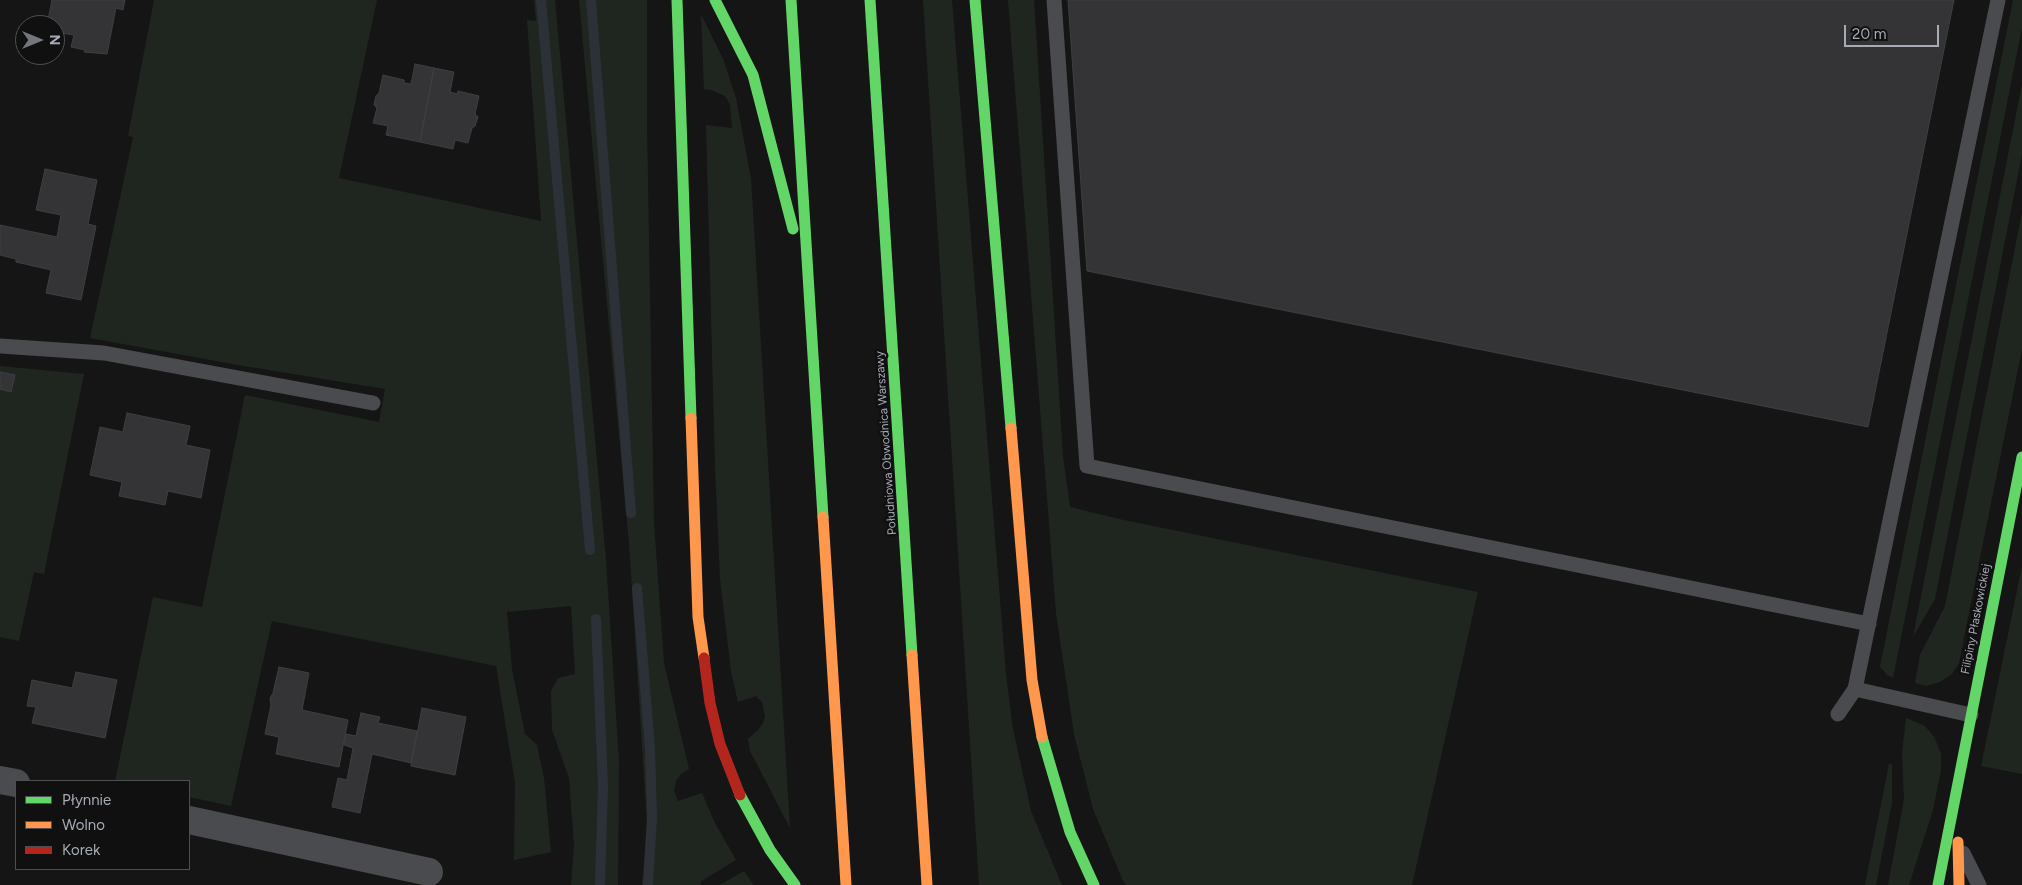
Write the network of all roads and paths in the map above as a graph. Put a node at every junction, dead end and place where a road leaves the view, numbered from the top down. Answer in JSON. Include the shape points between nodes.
{"nodes":[{"id":1,"x":677,"y":0,"type":"edge"},
{"id":2,"x":716,"y":0,"type":"edge"},
{"id":3,"x":791,"y":0,"type":"edge"},
{"id":4,"x":870,"y":0,"type":"edge"},
{"id":5,"x":975,"y":0,"type":"edge"},
{"id":6,"x":1054,"y":0,"type":"edge"},
{"id":7,"x":1998,"y":0,"type":"edge"},
{"id":8,"x":884,"y":28,"type":"dead end"},
{"id":9,"x":876,"y":84,"type":"junction"},
{"id":10,"x":808,"y":283,"type":"junction"},
{"id":11,"x":0,"y":346,"type":"edge"},
{"id":12,"x":373,"y":403,"type":"dead end"},
{"id":13,"x":2022,"y":457,"type":"edge"},
{"id":14,"x":1869,"y":624,"type":"junction"},
{"id":15,"x":1855,"y":689,"type":"junction"},
{"id":16,"x":1838,"y":714,"type":"dead end"},
{"id":17,"x":1971,"y":715,"type":"junction"},
{"id":18,"x":0,"y":780,"type":"edge"},
{"id":19,"x":15,"y":783,"type":"edge"},
{"id":20,"x":1957,"y":786,"type":"junction"},
{"id":21,"x":190,"y":820,"type":"edge"},
{"id":22,"x":1958,"y":844,"type":"junction"},
{"id":23,"x":429,"y":872,"type":"dead end"},
{"id":24,"x":794,"y":884,"type":"edge"},
{"id":25,"x":846,"y":885,"type":"edge"},
{"id":26,"x":927,"y":885,"type":"edge"},
{"id":27,"x":1094,"y":885,"type":"edge"},
{"id":28,"x":1938,"y":885,"type":"edge"},
{"id":29,"x":1959,"y":885,"type":"edge"},
{"id":30,"x":1978,"y":885,"type":"edge"}],
"edges":[{"from":1,"to":24,"type":"main road","via":[[698,617],[710,703],[720,744],[753,820]]},
{"from":2,"to":10,"type":"main road","via":[[753,75]]},
{"from":3,"to":10,"type":"main road"},
{"from":4,"to":9,"type":"main road","name":"Południowa Obwodnica Warszawy"},
{"from":5,"to":27,"type":"main road","via":[[1032,680],[1042,742],[1067,823]]},
{"from":6,"to":14,"type":"lane","via":[[1087,466]]},
{"from":7,"to":14,"type":"lane"},
{"from":8,"to":9,"type":"main road"},
{"from":9,"to":26,"type":"main road","name":"Południowa Obwodnica Warszawy"},
{"from":10,"to":25,"type":"main road"},
{"from":11,"to":12,"type":"lane","via":[[104,353]]},
{"from":13,"to":17,"type":"main road","name":"Filipiny Płaskowickiej"},
{"from":14,"to":15,"type":"lane"},
{"from":15,"to":16,"type":"lane"},
{"from":15,"to":17,"type":"lane"},
{"from":17,"to":20,"type":"main road","name":"Filipiny Płaskowickiej"},
{"from":18,"to":19,"type":"street"},
{"from":20,"to":22,"type":"main road","name":"Filipiny Płaskowickiej"},
{"from":20,"to":28,"type":"main road","name":"Filipiny Płaskowickiej"},
{"from":21,"to":23,"type":"street"},
{"from":22,"to":29,"type":"main road","name":"Filipiny Płaskowickiej"},
{"from":22,"to":30,"type":"lane"}]}
